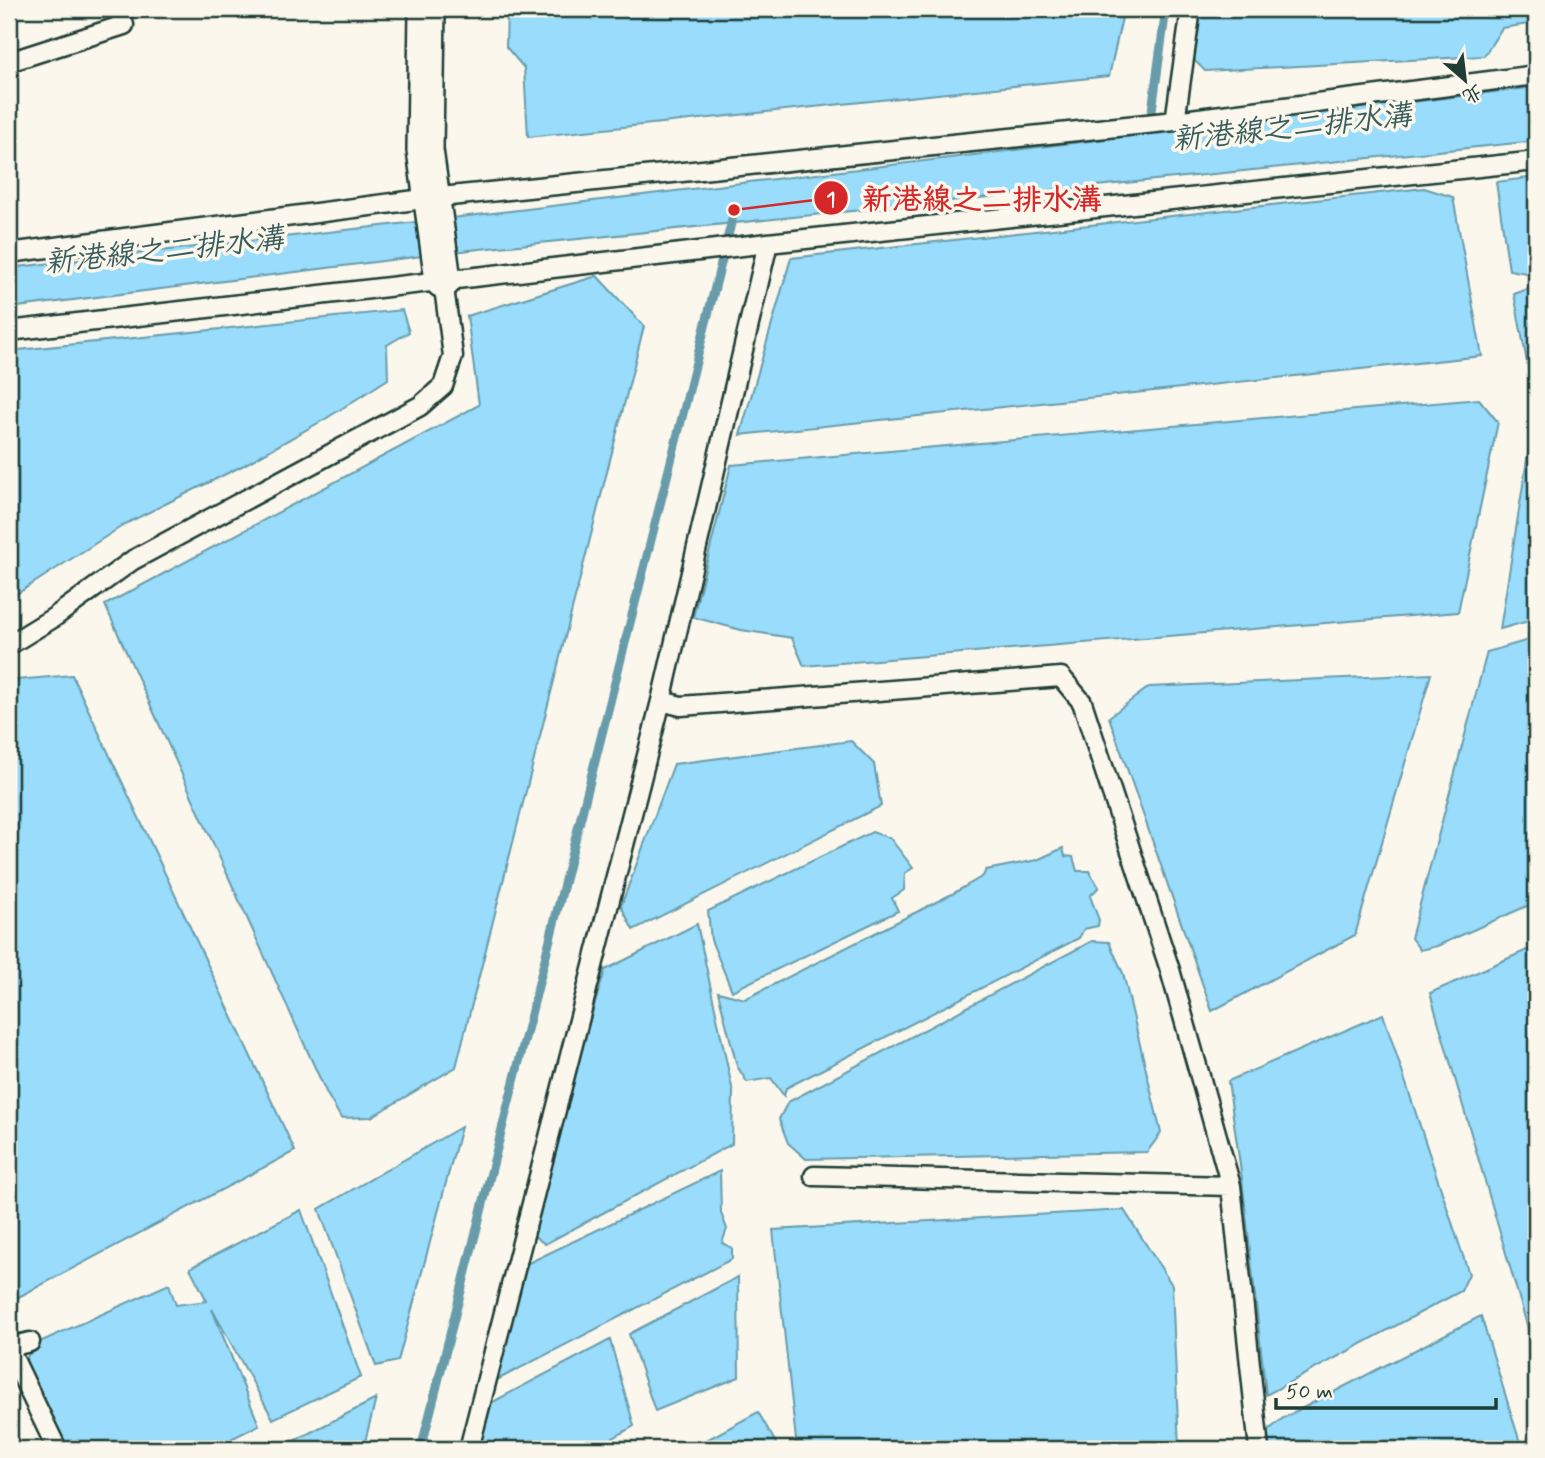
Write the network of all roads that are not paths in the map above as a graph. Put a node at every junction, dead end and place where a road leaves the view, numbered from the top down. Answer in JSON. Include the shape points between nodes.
{"nodes":[{"id":1,"x":118,"y":9,"type":"edge"},
{"id":2,"x":427,"y":9,"type":"edge"},
{"id":3,"x":1191,"y":9,"type":"edge"},
{"id":4,"x":9,"y":62,"type":"edge"},
{"id":5,"x":1536,"y":75,"type":"edge"},
{"id":6,"x":1175,"y":121,"type":"junction"},
{"id":7,"x":1536,"y":161,"type":"edge"},
{"id":8,"x":431,"y":198,"type":"junction"},
{"id":9,"x":768,"y":243,"type":"junction"},
{"id":10,"x":9,"y":253,"type":"edge"},
{"id":11,"x":443,"y":280,"type":"junction"},
{"id":12,"x":9,"y":331,"type":"edge"},
{"id":13,"x":9,"y":645,"type":"edge"},
{"id":14,"x":661,"y":701,"type":"junction"},
{"id":15,"x":814,"y":1176,"type":"dead end"},
{"id":16,"x":1231,"y":1186,"type":"junction"},
{"id":17,"x":30,"y":1342,"type":"dead end"},
{"id":18,"x":9,"y":1348,"type":"edge"},
{"id":19,"x":57,"y":1449,"type":"edge"},
{"id":20,"x":469,"y":1449,"type":"edge"},
{"id":21,"x":1259,"y":1449,"type":"edge"}],
"edges":[{"from":1,"to":4,"type":"lane","via":[[124,25]]},
{"from":2,"to":8,"type":"street","via":[[425,150]]},
{"from":3,"to":6,"type":"lane"},
{"from":5,"to":6,"type":"lane"},
{"from":6,"to":8,"type":"lane"},
{"from":7,"to":9,"type":"lane"},
{"from":8,"to":10,"type":"lane"},
{"from":8,"to":11,"type":"street"},
{"from":9,"to":11,"type":"lane"},
{"from":9,"to":14,"type":"lane"},
{"from":11,"to":12,"type":"lane"},
{"from":11,"to":13,"type":"lane","via":[[453,356],[443,386],[420,406],[133,560]]},
{"from":14,"to":16,"type":"lane","via":[[681,706],[1061,677],[1083,702],[1170,970]]},
{"from":14,"to":20,"type":"lane"},
{"from":15,"to":16,"type":"lane"},
{"from":16,"to":21,"type":"lane"},
{"from":17,"to":18,"type":"lane"},
{"from":18,"to":19,"type":"lane"}]}
